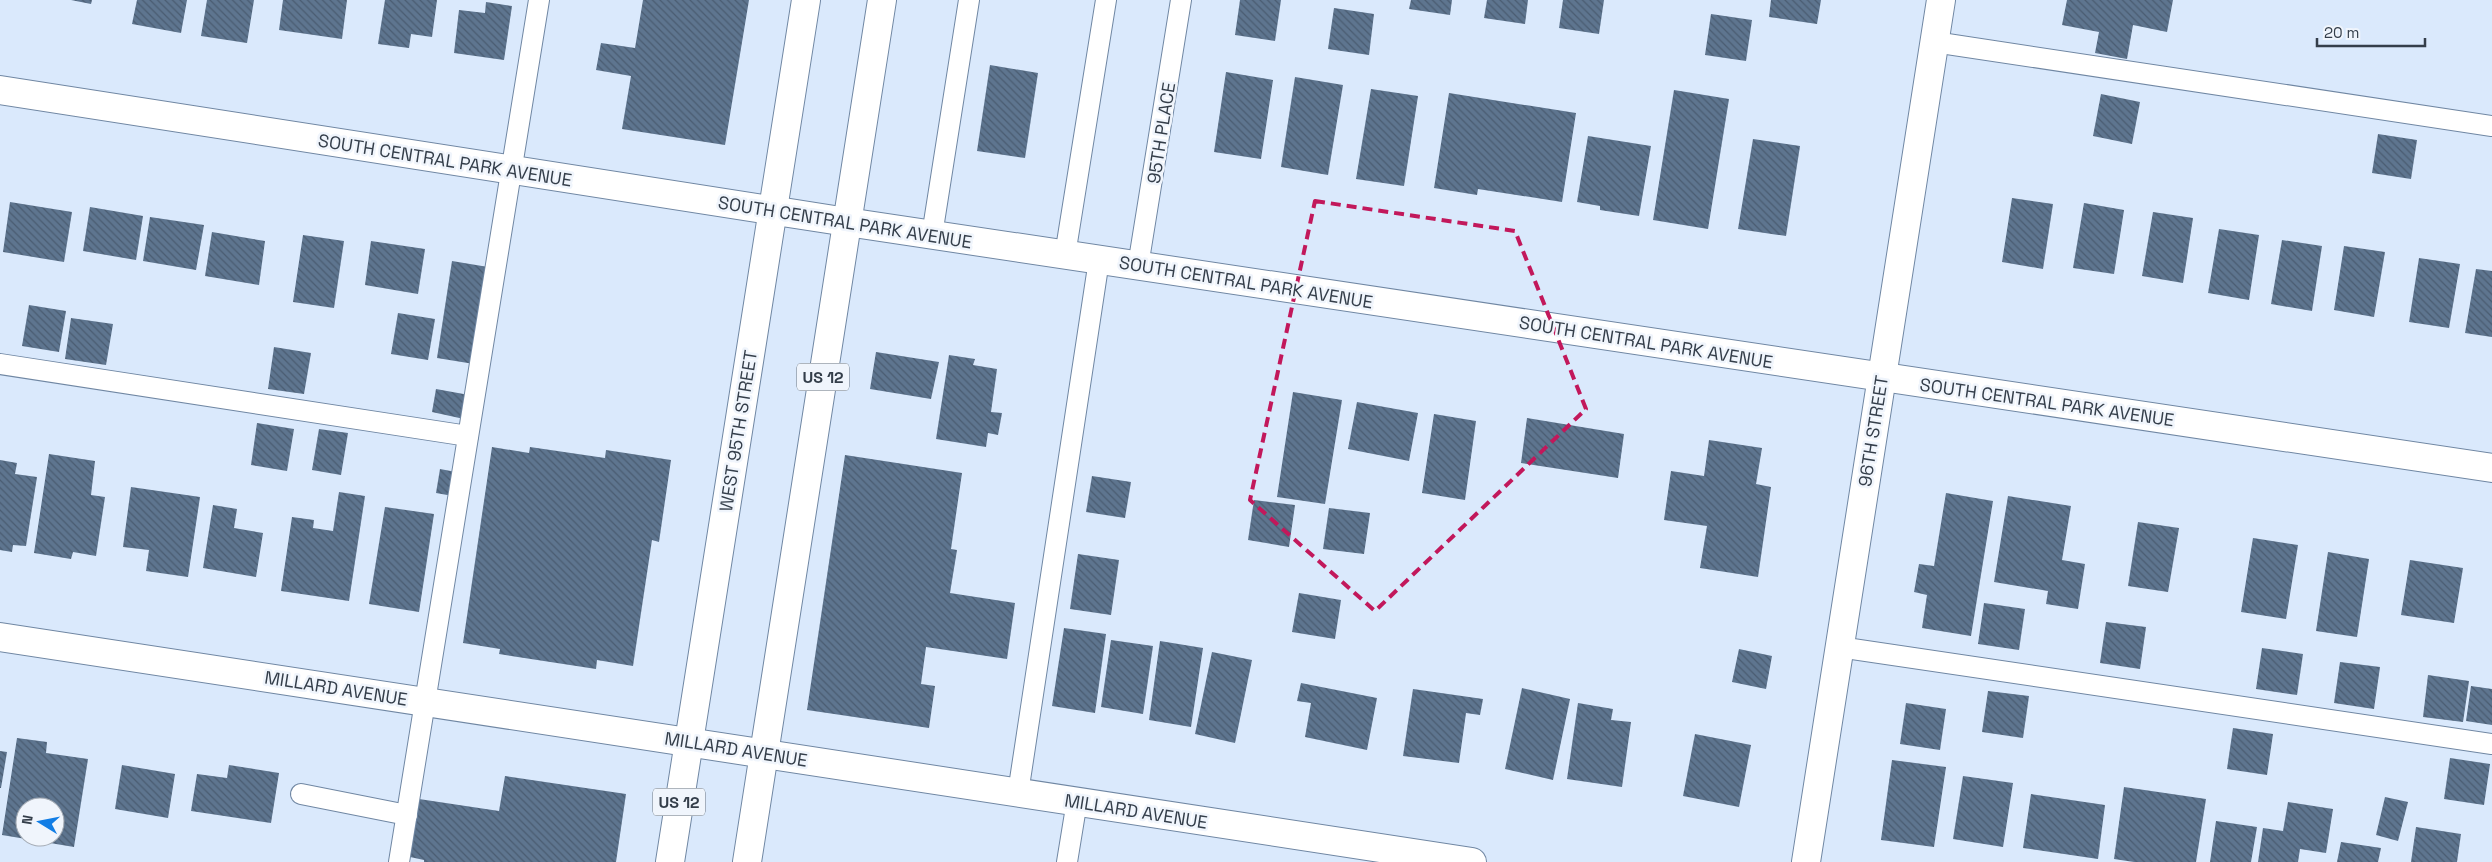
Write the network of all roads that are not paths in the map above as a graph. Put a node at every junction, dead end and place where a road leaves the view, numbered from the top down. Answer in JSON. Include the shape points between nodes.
{"nodes":[{"id":1,"x":539,"y":0,"type":"edge"},
{"id":2,"x":806,"y":0,"type":"edge"},
{"id":3,"x":882,"y":0,"type":"edge"},
{"id":4,"x":970,"y":0,"type":"edge"},
{"id":5,"x":1106,"y":0,"type":"edge"},
{"id":6,"x":1181,"y":0,"type":"edge"},
{"id":7,"x":1940,"y":0,"type":"edge"},
{"id":8,"x":1934,"y":42,"type":"junction"},
{"id":9,"x":0,"y":90,"type":"edge"},
{"id":10,"x":2492,"y":126,"type":"edge"},
{"id":11,"x":511,"y":170,"type":"junction"},
{"id":12,"x":772,"y":211,"type":"junction"},
{"id":13,"x":848,"y":222,"type":"junction"},
{"id":14,"x":932,"y":235,"type":"junction"},
{"id":15,"x":1065,"y":255,"type":"junction"},
{"id":16,"x":1099,"y":260,"type":"junction"},
{"id":17,"x":1138,"y":266,"type":"junction"},
{"id":18,"x":0,"y":364,"type":"edge"},
{"id":19,"x":1882,"y":377,"type":"junction"},
{"id":20,"x":468,"y":436,"type":"junction"},
{"id":21,"x":2492,"y":468,"type":"edge"},
{"id":22,"x":0,"y":637,"type":"edge"},
{"id":23,"x":1840,"y":648,"type":"junction"},
{"id":24,"x":425,"y":702,"type":"junction"},
{"id":25,"x":688,"y":742,"type":"junction"},
{"id":26,"x":2492,"y":744,"type":"edge"},
{"id":27,"x":764,"y":754,"type":"junction"},
{"id":28,"x":1018,"y":793,"type":"junction"},
{"id":29,"x":301,"y":794,"type":"dead end"},
{"id":30,"x":1077,"y":801,"type":"junction"},
{"id":31,"x":407,"y":814,"type":"junction"},
{"id":32,"x":399,"y":862,"type":"edge"},
{"id":33,"x":670,"y":862,"type":"edge"},
{"id":34,"x":747,"y":862,"type":"edge"},
{"id":35,"x":1067,"y":862,"type":"edge"},
{"id":36,"x":1472,"y":862,"type":"edge"},
{"id":37,"x":1806,"y":862,"type":"edge"}],
"edges":[{"from":1,"to":11,"type":"lane"},
{"from":2,"to":12,"type":"street","name":"WEST 95TH STREET","number":"US 12"},
{"from":3,"to":13,"type":"street","number":"US 12"},
{"from":4,"to":14,"type":"lane"},
{"from":5,"to":15,"type":"lane"},
{"from":6,"to":17,"type":"lane","name":"95TH PLACE"},
{"from":7,"to":8,"type":"street","name":"96TH STREET"},
{"from":8,"to":10,"type":"lane"},
{"from":8,"to":19,"type":"street","name":"96TH STREET"},
{"from":9,"to":11,"type":"street","name":"SOUTH CENTRAL PARK AVENUE"},
{"from":11,"to":12,"type":"street","name":"SOUTH CENTRAL PARK AVENUE"},
{"from":11,"to":20,"type":"lane"},
{"from":12,"to":13,"type":"street","name":"SOUTH CENTRAL PARK AVENUE"},
{"from":12,"to":25,"type":"street","name":"WEST 95TH STREET","number":"US 12"},
{"from":13,"to":14,"type":"street","name":"SOUTH CENTRAL PARK AVENUE"},
{"from":13,"to":27,"type":"street","number":"US 12"},
{"from":14,"to":15,"type":"street","name":"SOUTH CENTRAL PARK AVENUE"},
{"from":15,"to":16,"type":"street","name":"SOUTH CENTRAL PARK AVENUE"},
{"from":16,"to":17,"type":"street","name":"SOUTH CENTRAL PARK AVENUE"},
{"from":16,"to":28,"type":"lane"},
{"from":17,"to":19,"type":"street","name":"SOUTH CENTRAL PARK AVENUE"},
{"from":18,"to":20,"type":"lane"},
{"from":19,"to":21,"type":"street","name":"SOUTH CENTRAL PARK AVENUE"},
{"from":19,"to":23,"type":"street","name":"96TH STREET"},
{"from":20,"to":24,"type":"lane"},
{"from":22,"to":24,"type":"street","name":"MILLARD AVENUE"},
{"from":23,"to":26,"type":"lane"},
{"from":23,"to":37,"type":"street","name":"96TH STREET"},
{"from":24,"to":25,"type":"street","name":"MILLARD AVENUE"},
{"from":24,"to":31,"type":"lane"},
{"from":25,"to":27,"type":"street","name":"MILLARD AVENUE"},
{"from":25,"to":33,"type":"street","name":"WEST 95TH STREET","number":"US 12"},
{"from":27,"to":28,"type":"street","name":"MILLARD AVENUE"},
{"from":27,"to":34,"type":"street","number":"US 12"},
{"from":28,"to":30,"type":"street","name":"MILLARD AVENUE"},
{"from":29,"to":31,"type":"lane"},
{"from":30,"to":35,"type":"lane"},
{"from":30,"to":36,"type":"street","name":"MILLARD AVENUE"},
{"from":31,"to":32,"type":"lane"}]}
